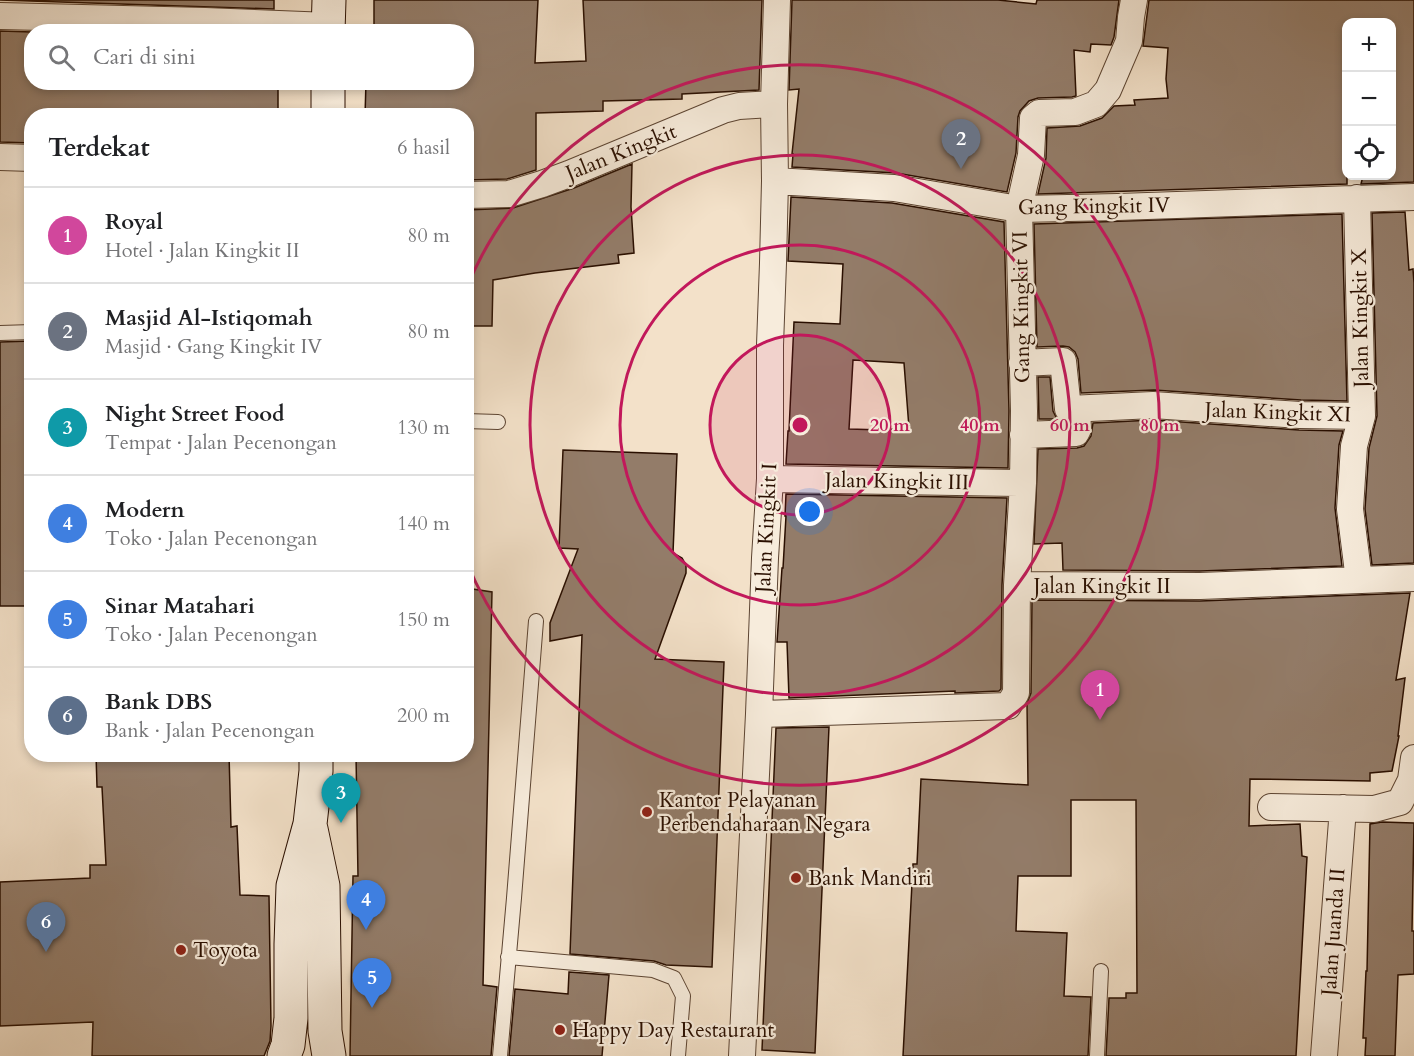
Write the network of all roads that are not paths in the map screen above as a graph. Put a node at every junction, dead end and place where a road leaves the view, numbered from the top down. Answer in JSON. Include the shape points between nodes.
{"nodes":[{"id":1,"x":777,"y":0,"type":"edge"},
{"id":2,"x":1134,"y":0,"type":"edge"},
{"id":3,"x":0,"y":16,"type":"edge"},
{"id":4,"x":329,"y":19,"type":"edge"},
{"id":5,"x":328,"y":90,"type":"edge"},
{"id":6,"x":774,"y":104,"type":"junction"},
{"id":7,"x":328,"y":108,"type":"edge"},
{"id":8,"x":0,"y":157,"type":"edge"},
{"id":9,"x":24,"y":158,"type":"edge"},
{"id":10,"x":775,"y":181,"type":"junction"},
{"id":11,"x":474,"y":195,"type":"edge"},
{"id":12,"x":1414,"y":197,"type":"edge"},
{"id":13,"x":1357,"y":198,"type":"junction"},
{"id":14,"x":1019,"y":209,"type":"junction"},
{"id":15,"x":24,"y":332,"type":"edge"},
{"id":16,"x":0,"y":333,"type":"edge"},
{"id":17,"x":1022,"y":363,"type":"junction"},
{"id":18,"x":1077,"y":409,"type":"junction"},
{"id":19,"x":1362,"y":416,"type":"junction"},
{"id":20,"x":474,"y":421,"type":"edge"},
{"id":21,"x":498,"y":422,"type":"dead end"},
{"id":22,"x":1023,"y":435,"type":"junction"},
{"id":23,"x":770,"y":479,"type":"junction"},
{"id":24,"x":1023,"y":483,"type":"junction"},
{"id":25,"x":1414,"y":578,"type":"edge"},
{"id":26,"x":1359,"y":580,"type":"junction"},
{"id":27,"x":1017,"y":585,"type":"junction"},
{"id":28,"x":536,"y":621,"type":"dead end"},
{"id":29,"x":759,"y":714,"type":"junction"},
{"id":30,"x":1414,"y":758,"type":"edge"},
{"id":31,"x":316,"y":762,"type":"edge"},
{"id":32,"x":1271,"y":807,"type":"dead end"},
{"id":33,"x":1343,"y":808,"type":"junction"},
{"id":34,"x":310,"y":824,"type":"junction"},
{"id":35,"x":508,"y":957,"type":"junction"},
{"id":36,"x":1101,"y":971,"type":"dead end"},
{"id":37,"x":284,"y":1056,"type":"edge"},
{"id":38,"x":329,"y":1056,"type":"edge"},
{"id":39,"x":500,"y":1056,"type":"edge"},
{"id":40,"x":678,"y":1056,"type":"edge"},
{"id":41,"x":742,"y":1056,"type":"edge"},
{"id":42,"x":1097,"y":1056,"type":"edge"},
{"id":43,"x":1323,"y":1056,"type":"edge"}],
"edges":[{"from":1,"to":6,"type":"street","name":"Jalan Kingkit I"},
{"from":2,"to":14,"type":"street","name":"Gang Kingkit VI","via":[[1129,41],[1108,90],[1096,104],[1075,112],[1039,113],[1033,118],[1031,154]]},
{"from":3,"to":4,"type":"street"},
{"from":5,"to":7,"type":"street"},
{"from":6,"to":10,"type":"street","name":"Jalan Kingkit I"},
{"from":6,"to":11,"type":"street","name":"Jalan Kingkit","via":[[723,110],[520,191]]},
{"from":8,"to":9,"type":"street"},
{"from":10,"to":14,"type":"street","name":"Gang Kingkit IV","via":[[894,188]]},
{"from":10,"to":23,"type":"street","name":"Jalan Kingkit I"},
{"from":12,"to":13,"type":"street","name":"Gang Kingkit IV"},
{"from":13,"to":14,"type":"street","name":"Gang Kingkit IV"},
{"from":13,"to":19,"type":"street","name":"Jalan Kingkit X"},
{"from":14,"to":17,"type":"street","name":"Gang Kingkit VI"},
{"from":15,"to":16,"type":"lane"},
{"from":17,"to":18,"type":"street","via":[[1062,360],[1068,409]]},
{"from":17,"to":22,"type":"street","name":"Gang Kingkit VI"},
{"from":18,"to":19,"type":"street","name":"Jalan Kingkit XI","via":[[1153,405]]},
{"from":18,"to":22,"type":"street","via":[[1076,433]]},
{"from":19,"to":26,"type":"street","name":"Jalan Kingkit X","via":[[1354,446],[1350,509]]},
{"from":20,"to":21,"type":"lane"},
{"from":22,"to":24,"type":"street","name":"Gang Kingkit VI"},
{"from":23,"to":24,"type":"street","name":"Jalan Kingkit III"},
{"from":23,"to":29,"type":"street","name":"Jalan Kingkit I"},
{"from":24,"to":27,"type":"street","name":"Gang Kingkit VI"},
{"from":25,"to":26,"type":"street","name":"Jalan Kingkit II"},
{"from":26,"to":27,"type":"street","name":"Jalan Kingkit II","via":[[1200,586]]},
{"from":27,"to":29,"type":"street","name":"Jalan Kingkit II","via":[[1017,693],[1008,706]]},
{"from":28,"to":35,"type":"lane"},
{"from":29,"to":41,"type":"street","name":"Jalan Kingkit I"},
{"from":30,"to":33,"type":"street","via":[[1411,780],[1400,802],[1374,809]]},
{"from":31,"to":34,"type":"street"},
{"from":32,"to":33,"type":"street"},
{"from":33,"to":43,"type":"street","name":"Jalan Juanda II"},
{"from":34,"to":37,"type":"street","via":[[293,886],[291,1017]]},
{"from":34,"to":38,"type":"street","via":[[323,886]]},
{"from":35,"to":39,"type":"lane"},
{"from":35,"to":40,"type":"lane","via":[[653,970],[674,978],[683,996]]},
{"from":36,"to":42,"type":"lane"}]}
